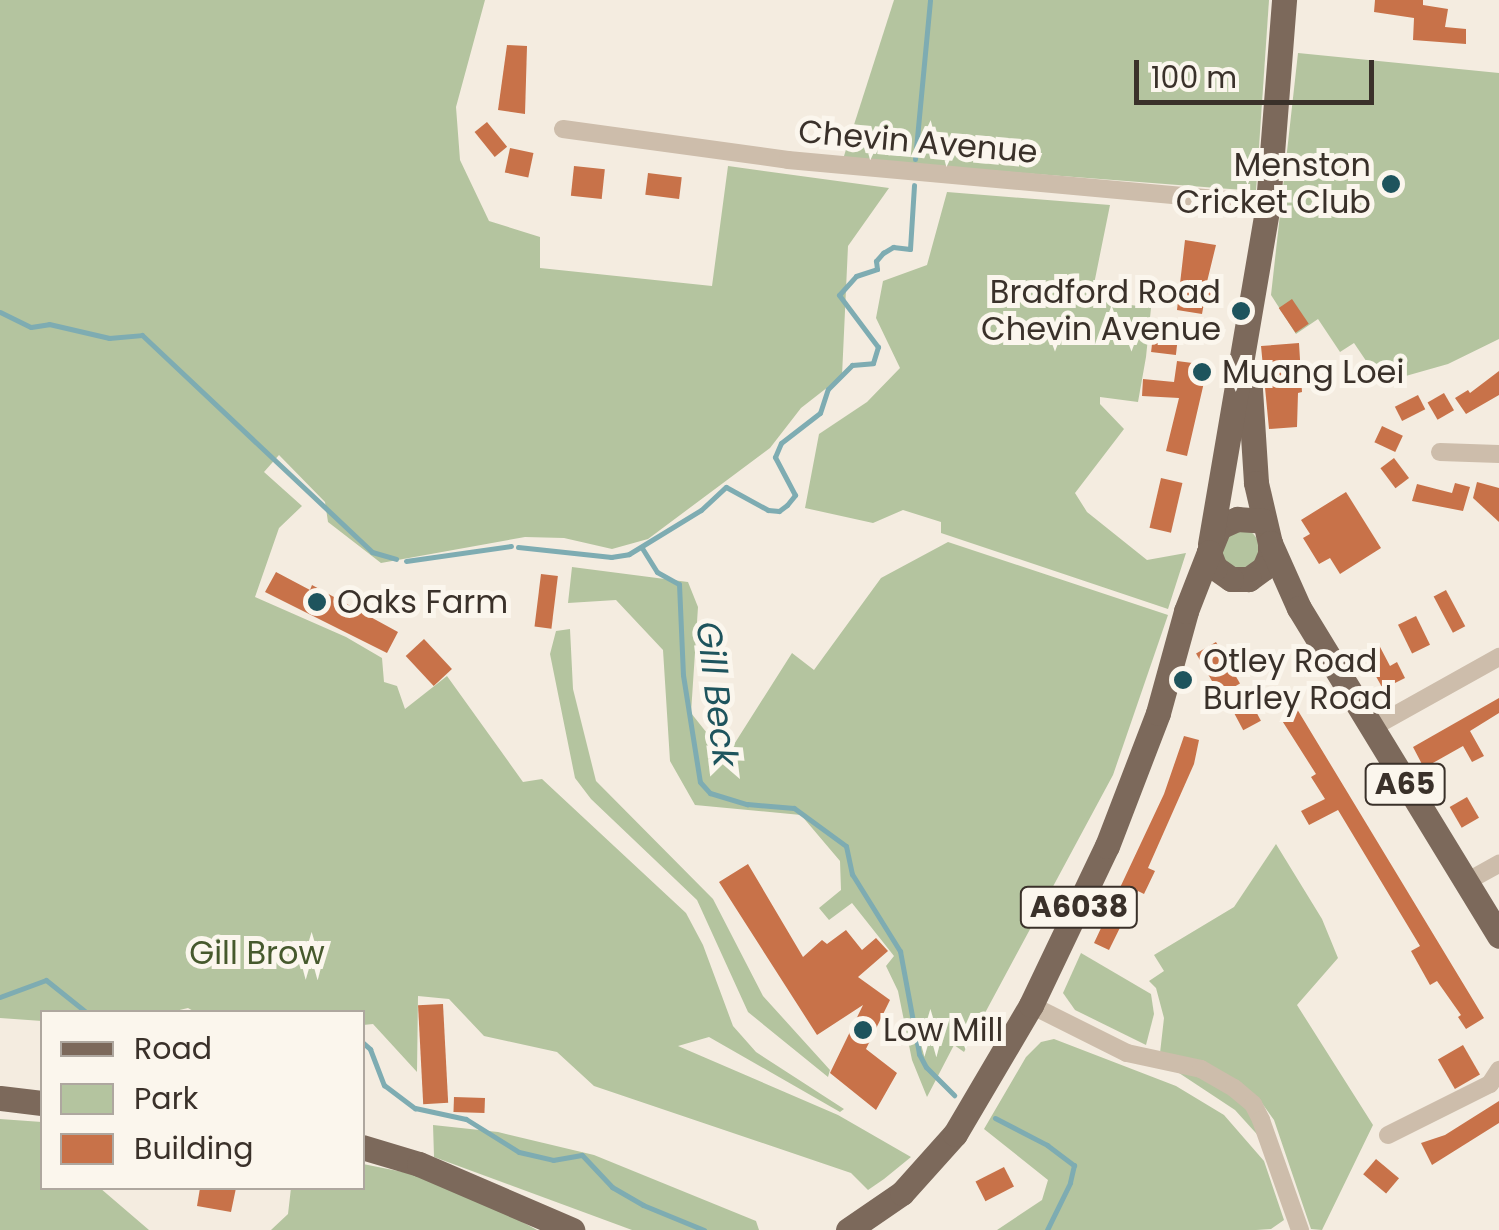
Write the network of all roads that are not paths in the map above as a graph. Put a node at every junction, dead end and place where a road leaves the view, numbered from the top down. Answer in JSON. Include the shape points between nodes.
{"nodes":[{"id":1,"x":1284,"y":0,"type":"edge"},
{"id":2,"x":563,"y":129,"type":"dead end"},
{"id":3,"x":1268,"y":204,"type":"junction"},
{"id":4,"x":1248,"y":340,"type":"junction"},
{"id":5,"x":1440,"y":452,"type":"dead end"},
{"id":6,"x":1499,"y":454,"type":"edge"},
{"id":7,"x":1267,"y":532,"type":"junction"},
{"id":8,"x":1210,"y":548,"type":"junction"},
{"id":9,"x":1240,"y":579,"type":"junction"},
{"id":10,"x":1299,"y":608,"type":"junction"},
{"id":11,"x":1180,"y":638,"type":"junction"},
{"id":12,"x":1499,"y":657,"type":"edge"},
{"id":13,"x":1370,"y":729,"type":"junction"},
{"id":14,"x":1499,"y":864,"type":"edge"},
{"id":15,"x":1466,"y":882,"type":"junction"},
{"id":16,"x":1499,"y":936,"type":"edge"},
{"id":17,"x":1031,"y":1005,"type":"junction"},
{"id":18,"x":1499,"y":1070,"type":"edge"},
{"id":19,"x":0,"y":1098,"type":"edge"},
{"id":20,"x":40,"y":1103,"type":"edge"},
{"id":21,"x":1388,"y":1135,"type":"dead end"},
{"id":22,"x":365,"y":1148,"type":"edge"},
{"id":23,"x":572,"y":1230,"type":"edge"},
{"id":24,"x":848,"y":1230,"type":"edge"},
{"id":25,"x":1300,"y":1230,"type":"edge"}],
"edges":[{"from":1,"to":3,"type":"main road","number":"A65"},
{"from":2,"to":3,"type":"street","name":"Chevin Avenue","via":[[788,160]]},
{"from":3,"to":4,"type":"main road","number":"A65"},
{"from":4,"to":7,"type":"main road","number":"A65","via":[[1252,440]]},
{"from":4,"to":8,"type":"main road","number":"A65"},
{"from":5,"to":6,"type":"street"},
{"from":7,"to":8,"type":"main road","via":[[1228,522]]},
{"from":7,"to":9,"type":"main road","via":[[1267,564]]},
{"from":7,"to":10,"type":"main road","number":"A65"},
{"from":8,"to":9,"type":"main road","number":"A65","via":[[1215,568]]},
{"from":8,"to":11,"type":"main road","number":"A6038"},
{"from":9,"to":10,"type":"main road","number":"A65","via":[[1275,588]]},
{"from":9,"to":11,"type":"main road","number":"A6038","via":[[1206,593]]},
{"from":10,"to":13,"type":"main road","number":"A65"},
{"from":11,"to":17,"type":"main road","number":"A6038","via":[[1107,846]]},
{"from":12,"to":13,"type":"street"},
{"from":13,"to":15,"type":"main road","number":"A65"},
{"from":14,"to":15,"type":"street"},
{"from":15,"to":16,"type":"main road","number":"A65"},
{"from":17,"to":24,"type":"main road","number":"A6038","via":[[955,1134],[902,1193]]},
{"from":17,"to":25,"type":"street","via":[[1128,1054],[1201,1069],[1234,1088],[1261,1120]]},
{"from":18,"to":21,"type":"street","via":[[1490,1084]]},
{"from":19,"to":20,"type":"main road"},
{"from":22,"to":23,"type":"main road"}]}
